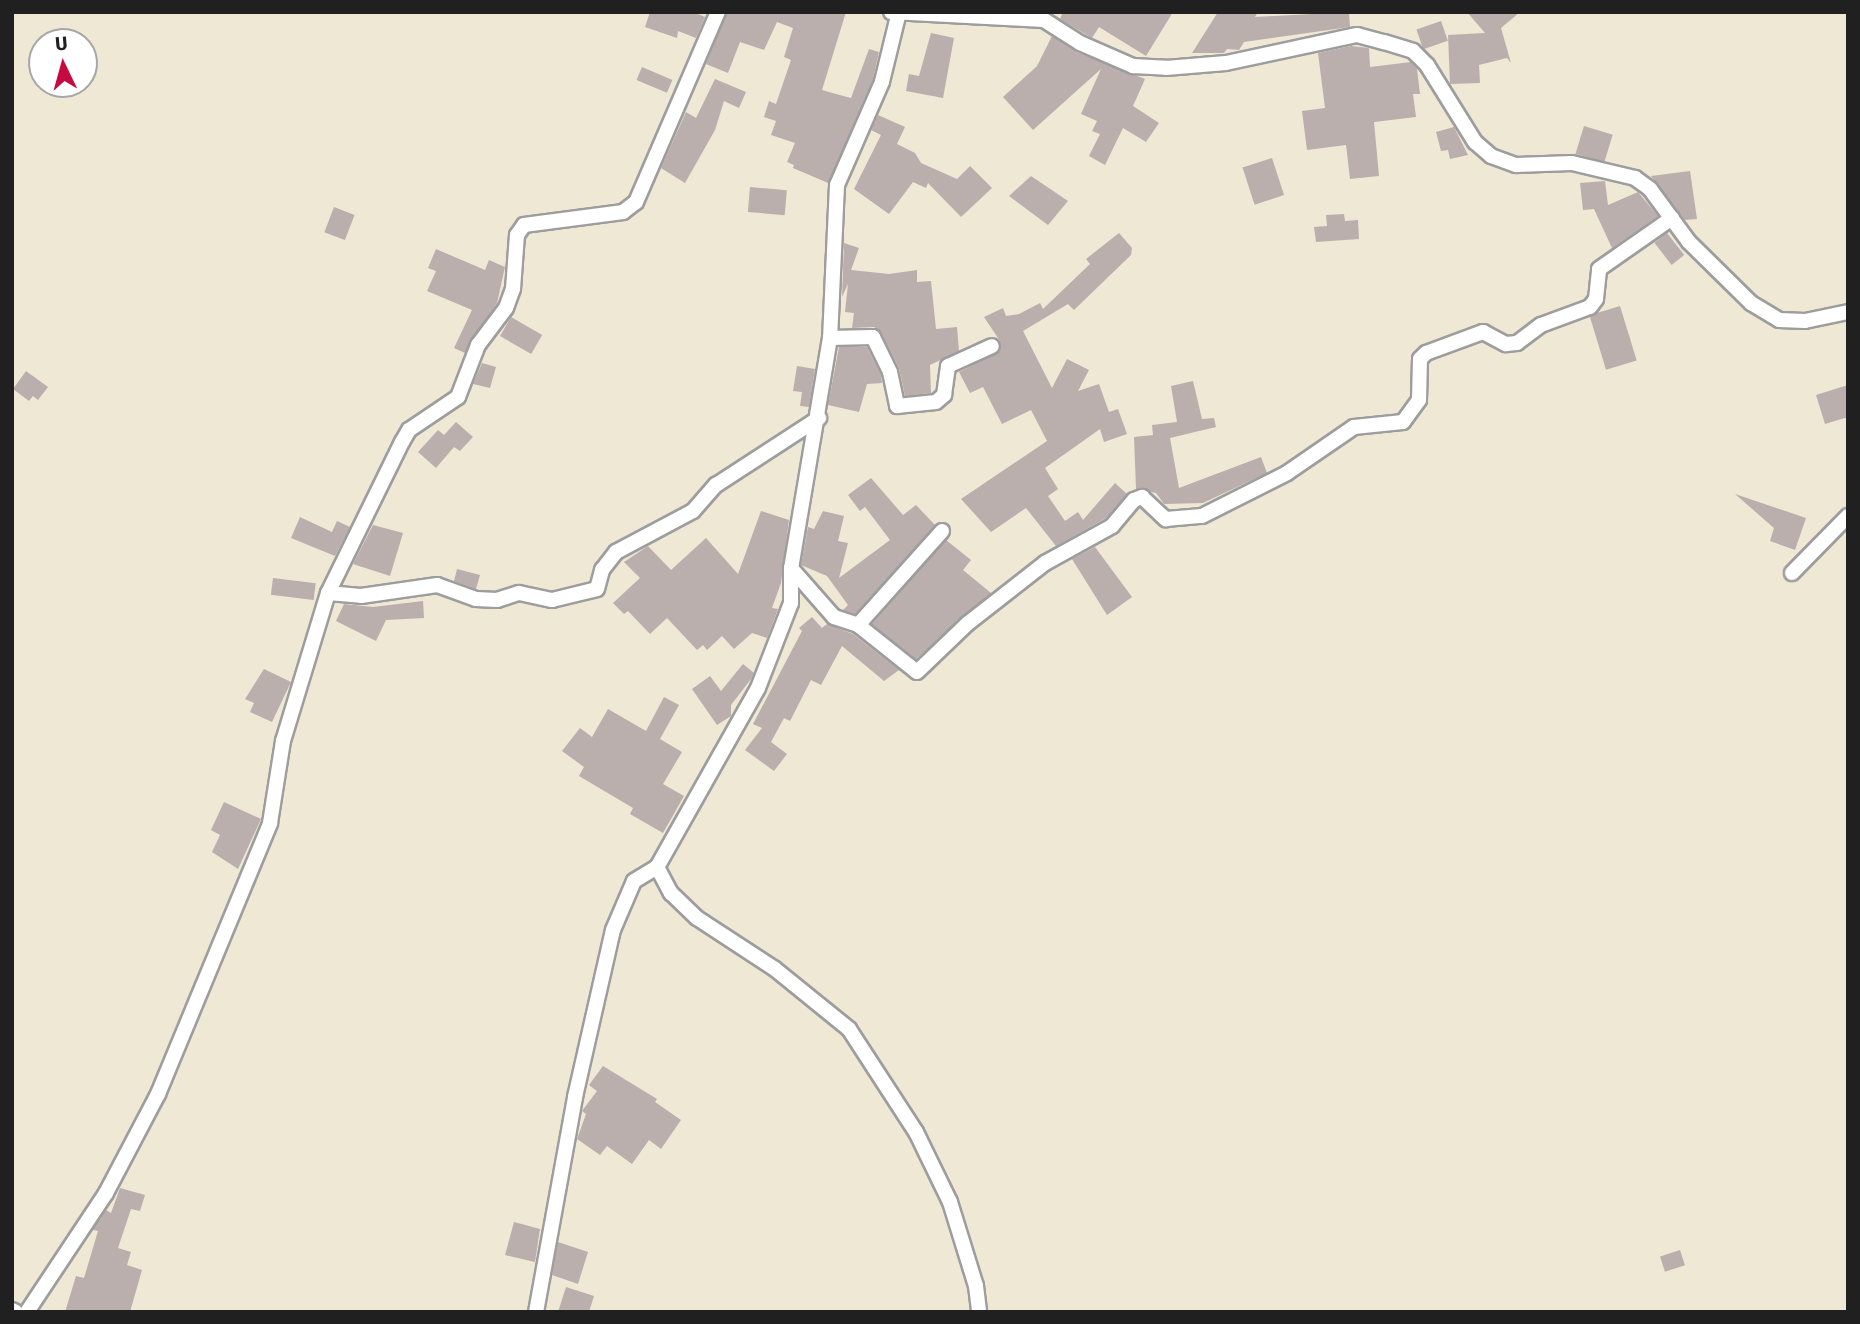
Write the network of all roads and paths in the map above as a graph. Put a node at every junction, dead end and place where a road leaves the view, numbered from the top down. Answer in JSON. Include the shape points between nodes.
{"nodes":[{"id":1,"x":718,"y":12,"type":"edge"},
{"id":2,"x":896,"y":13,"type":"edge"},
{"id":3,"x":1672,"y":218,"type":"junction"},
{"id":4,"x":1848,"y":312,"type":"edge"},
{"id":5,"x":830,"y":338,"type":"junction"},
{"id":6,"x":992,"y":346,"type":"dead end"},
{"id":7,"x":819,"y":418,"type":"junction"},
{"id":8,"x":1848,"y":516,"type":"edge"},
{"id":9,"x":942,"y":531,"type":"dead end"},
{"id":10,"x":791,"y":568,"type":"junction"},
{"id":11,"x":1792,"y":573,"type":"dead end"},
{"id":12,"x":328,"y":593,"type":"junction"},
{"id":13,"x":858,"y":625,"type":"junction"},
{"id":14,"x":657,"y":867,"type":"junction"},
{"id":15,"x":27,"y":1312,"type":"edge"},
{"id":16,"x":536,"y":1312,"type":"edge"},
{"id":17,"x":979,"y":1312,"type":"edge"}],
"edges":[{"from":1,"to":12,"type":"street","via":[[636,202],[624,212],[524,225],[517,235],[513,289],[506,308],[478,345],[458,397],[409,430]]},
{"from":2,"to":3,"type":"street","via":[[1044,20],[1080,43],[1133,66],[1166,68],[1226,63],[1357,35],[1413,51],[1439,81],[1475,142],[1491,156],[1516,165],[1572,163],[1620,171],[1650,189]]},
{"from":2,"to":5,"type":"street","via":[[882,82],[837,185]]},
{"from":3,"to":4,"type":"street","via":[[1717,271],[1751,303],[1779,320],[1805,321]]},
{"from":3,"to":13,"type":"street","via":[[1600,269],[1597,299],[1590,307],[1541,325],[1517,343],[1506,344],[1483,332],[1426,353],[1420,359],[1419,400],[1403,422],[1354,427],[1287,473],[1202,516],[1166,519],[1142,497],[1134,500],[1112,526],[1045,563],[967,624],[917,672]]},
{"from":5,"to":6,"type":"street","via":[[873,337],[890,372],[897,406],[936,402],[944,395],[948,366]]},
{"from":5,"to":7,"type":"street"},
{"from":7,"to":10,"type":"street"},
{"from":7,"to":12,"type":"street","via":[[716,485],[693,511],[616,552],[602,570],[597,589],[552,600],[519,593],[497,600],[476,599],[438,585],[361,596]]},
{"from":8,"to":11,"type":"street"},
{"from":9,"to":13,"type":"street"},
{"from":10,"to":13,"type":"street","via":[[834,617]]},
{"from":10,"to":14,"type":"street","via":[[791,603],[778,643]]},
{"from":12,"to":15,"type":"street","via":[[283,741],[270,823],[174,1055],[106,1193]]},
{"from":14,"to":16,"type":"street","via":[[634,881],[613,930],[575,1097]]},
{"from":14,"to":17,"type":"street","via":[[671,893],[697,919],[775,969],[849,1029],[916,1132],[950,1202],[976,1286]]}]}
